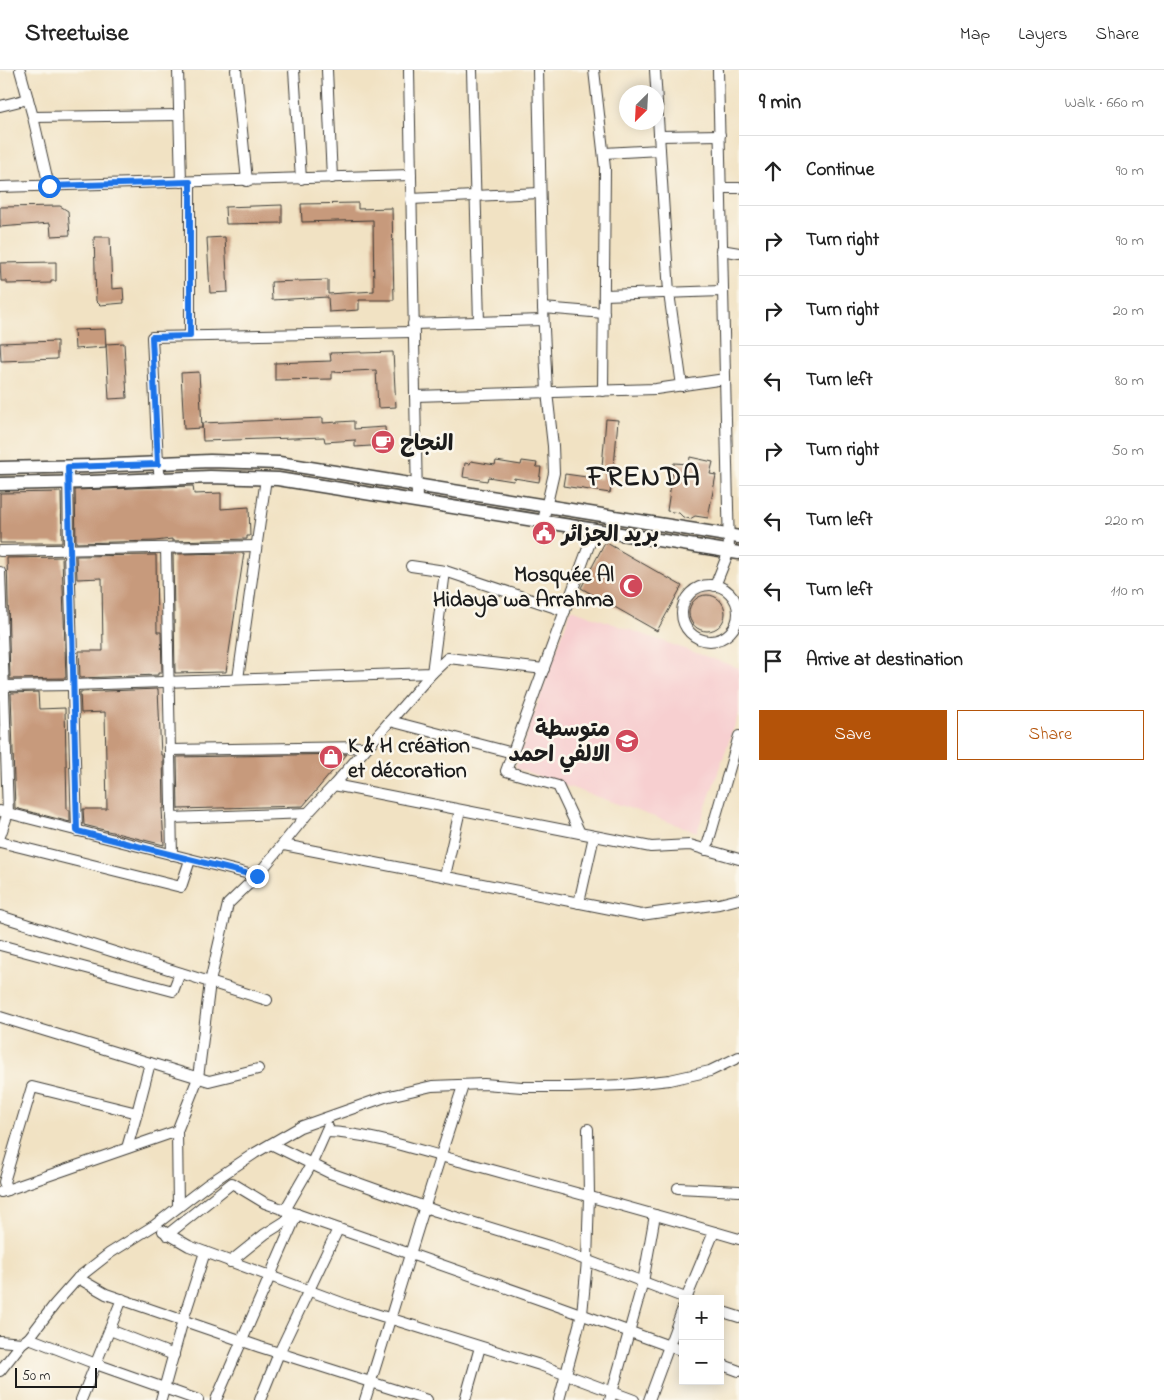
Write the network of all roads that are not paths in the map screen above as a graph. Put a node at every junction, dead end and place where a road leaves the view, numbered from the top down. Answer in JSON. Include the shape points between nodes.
{"nodes":[{"id":1,"x":20,"y":70,"type":"edge"},
{"id":2,"x":178,"y":70,"type":"edge"},
{"id":3,"x":236,"y":70,"type":"edge"},
{"id":4,"x":294,"y":70,"type":"edge"},
{"id":5,"x":327,"y":70,"type":"edge"},
{"id":6,"x":409,"y":70,"type":"edge"},
{"id":7,"x":472,"y":70,"type":"edge"},
{"id":8,"x":538,"y":70,"type":"edge"},
{"id":9,"x":594,"y":70,"type":"edge"},
{"id":10,"x":655,"y":70,"type":"edge"},
{"id":11,"x":718,"y":70,"type":"edge"},
{"id":12,"x":28,"y":99,"type":"junction"},
{"id":13,"x":0,"y":106,"type":"edge"},
{"id":14,"x":179,"y":115,"type":"junction"},
{"id":15,"x":33,"y":117,"type":"junction"},
{"id":16,"x":720,"y":135,"type":"junction"},
{"id":17,"x":659,"y":136,"type":"junction"},
{"id":18,"x":660,"y":150,"type":"junction"},
{"id":19,"x":604,"y":153,"type":"junction"},
{"id":20,"x":411,"y":175,"type":"junction"},
{"id":21,"x":332,"y":178,"type":"junction"},
{"id":22,"x":301,"y":179,"type":"junction"},
{"id":23,"x":247,"y":181,"type":"junction"},
{"id":24,"x":185,"y":182,"type":"junction"},
{"id":25,"x":49,"y":186,"type":"junction"},
{"id":26,"x":0,"y":187,"type":"edge"},
{"id":27,"x":722,"y":188,"type":"junction"},
{"id":28,"x":739,"y":188,"type":"edge"},
{"id":29,"x":540,"y":193,"type":"junction"},
{"id":30,"x":475,"y":195,"type":"junction"},
{"id":31,"x":411,"y":199,"type":"junction"},
{"id":32,"x":721,"y":250,"type":"junction"},
{"id":33,"x":739,"y":253,"type":"edge"},
{"id":34,"x":722,"y":291,"type":"junction"},
{"id":35,"x":670,"y":293,"type":"junction"},
{"id":36,"x":604,"y":295,"type":"junction"},
{"id":37,"x":543,"y":308,"type":"junction"},
{"id":38,"x":604,"y":313,"type":"junction"},
{"id":39,"x":543,"y":320,"type":"junction"},
{"id":40,"x":478,"y":322,"type":"junction"},
{"id":41,"x":413,"y":328,"type":"junction"},
{"id":42,"x":190,"y":336,"type":"junction"},
{"id":43,"x":725,"y":379,"type":"junction"},
{"id":44,"x":682,"y":386,"type":"junction"},
{"id":45,"x":603,"y":391,"type":"junction"},
{"id":46,"x":547,"y":392,"type":"junction"},
{"id":47,"x":415,"y":396,"type":"junction"},
{"id":48,"x":158,"y":464,"type":"junction"},
{"id":49,"x":68,"y":467,"type":"junction"},
{"id":50,"x":0,"y":468,"type":"edge"},
{"id":51,"x":266,"y":478,"type":"junction"},
{"id":52,"x":160,"y":479,"type":"junction"},
{"id":53,"x":69,"y":483,"type":"junction"},
{"id":54,"x":0,"y":484,"type":"edge"},
{"id":55,"x":417,"y":485,"type":"junction"},
{"id":56,"x":417,"y":500,"type":"junction"},
{"id":57,"x":546,"y":506,"type":"junction"},
{"id":58,"x":542,"y":521,"type":"junction"},
{"id":59,"x":595,"y":529,"type":"junction"},
{"id":60,"x":734,"y":536,"type":"edge"},
{"id":61,"x":256,"y":546,"type":"junction"},
{"id":62,"x":166,"y":548,"type":"junction"},
{"id":63,"x":69,"y":550,"type":"junction"},
{"id":64,"x":0,"y":552,"type":"edge"},
{"id":65,"x":734,"y":552,"type":"edge"},
{"id":66,"x":411,"y":566,"type":"dead end"},
{"id":67,"x":445,"y":571,"type":"junction"},
{"id":68,"x":0,"y":572,"type":"edge"},
{"id":69,"x":715,"y":586,"type":"junction"},
{"id":70,"x":565,"y":611,"type":"junction"},
{"id":71,"x":738,"y":622,"type":"edge"},
{"id":72,"x":544,"y":669,"type":"junction"},
{"id":73,"x":432,"y":672,"type":"junction"},
{"id":74,"x":238,"y":679,"type":"junction"},
{"id":75,"x":168,"y":682,"type":"junction"},
{"id":76,"x":73,"y":685,"type":"junction"},
{"id":77,"x":2,"y":686,"type":"edge"},
{"id":78,"x":390,"y":720,"type":"junction"},
{"id":79,"x":739,"y":736,"type":"edge"},
{"id":80,"x":366,"y":747,"type":"junction"},
{"id":81,"x":170,"y":750,"type":"junction"},
{"id":82,"x":513,"y":753,"type":"junction"},
{"id":83,"x":334,"y":785,"type":"junction"},
{"id":84,"x":460,"y":810,"type":"junction"},
{"id":85,"x":4,"y":812,"type":"edge"},
{"id":86,"x":308,"y":813,"type":"junction"},
{"id":87,"x":171,"y":818,"type":"junction"},
{"id":88,"x":77,"y":831,"type":"junction"},
{"id":89,"x":580,"y":833,"type":"junction"},
{"id":90,"x":0,"y":836,"type":"edge"},
{"id":91,"x":594,"y":836,"type":"junction"},
{"id":92,"x":0,"y":842,"type":"edge"},
{"id":93,"x":284,"y":844,"type":"junction"},
{"id":94,"x":706,"y":850,"type":"junction"},
{"id":95,"x":172,"y":855,"type":"junction"},
{"id":96,"x":739,"y":859,"type":"edge"},
{"id":97,"x":190,"y":860,"type":"junction"},
{"id":98,"x":257,"y":876,"type":"junction"},
{"id":99,"x":445,"y":876,"type":"junction"},
{"id":100,"x":739,"y":899,"type":"edge"},
{"id":101,"x":579,"y":903,"type":"junction"},
{"id":102,"x":0,"y":918,"type":"edge"},
{"id":103,"x":0,"y":945,"type":"edge"},
{"id":104,"x":180,"y":973,"type":"junction"},
{"id":105,"x":210,"y":982,"type":"junction"},
{"id":106,"x":267,"y":1000,"type":"dead end"},
{"id":107,"x":0,"y":1017,"type":"edge"},
{"id":108,"x":739,"y":1057,"type":"edge"},
{"id":109,"x":150,"y":1063,"type":"junction"},
{"id":110,"x":258,"y":1069,"type":"dead end"},
{"id":111,"x":198,"y":1078,"type":"junction"},
{"id":112,"x":463,"y":1086,"type":"junction"},
{"id":113,"x":137,"y":1112,"type":"junction"},
{"id":114,"x":334,"y":1115,"type":"junction"},
{"id":115,"x":588,"y":1129,"type":"dead end"},
{"id":116,"x":177,"y":1131,"type":"junction"},
{"id":117,"x":326,"y":1132,"type":"junction"},
{"id":118,"x":271,"y":1144,"type":"junction"},
{"id":119,"x":127,"y":1148,"type":"junction"},
{"id":120,"x":440,"y":1156,"type":"junction"},
{"id":121,"x":311,"y":1164,"type":"junction"},
{"id":122,"x":678,"y":1188,"type":"dead end"},
{"id":123,"x":3,"y":1191,"type":"edge"},
{"id":124,"x":739,"y":1191,"type":"edge"},
{"id":125,"x":589,"y":1196,"type":"junction"},
{"id":126,"x":426,"y":1207,"type":"junction"},
{"id":127,"x":178,"y":1208,"type":"junction"},
{"id":128,"x":285,"y":1210,"type":"junction"},
{"id":129,"x":297,"y":1214,"type":"junction"},
{"id":130,"x":655,"y":1215,"type":"junction"},
{"id":131,"x":155,"y":1225,"type":"junction"},
{"id":132,"x":338,"y":1228,"type":"junction"},
{"id":133,"x":714,"y":1232,"type":"junction"},
{"id":134,"x":167,"y":1235,"type":"junction"},
{"id":135,"x":739,"y":1239,"type":"edge"},
{"id":136,"x":205,"y":1252,"type":"junction"},
{"id":137,"x":409,"y":1253,"type":"junction"},
{"id":138,"x":587,"y":1261,"type":"junction"},
{"id":139,"x":230,"y":1262,"type":"junction"},
{"id":140,"x":271,"y":1277,"type":"junction"},
{"id":141,"x":78,"y":1278,"type":"junction"},
{"id":142,"x":643,"y":1282,"type":"junction"},
{"id":143,"x":309,"y":1291,"type":"junction"},
{"id":144,"x":689,"y":1295,"type":"edge"},
{"id":145,"x":679,"y":1296,"type":"edge"},
{"id":146,"x":122,"y":1299,"type":"junction"},
{"id":147,"x":724,"y":1312,"type":"edge"},
{"id":148,"x":582,"y":1314,"type":"junction"},
{"id":149,"x":739,"y":1318,"type":"edge"},
{"id":150,"x":391,"y":1319,"type":"junction"},
{"id":151,"x":184,"y":1320,"type":"junction"},
{"id":152,"x":679,"y":1320,"type":"edge"},
{"id":153,"x":110,"y":1330,"type":"junction"},
{"id":154,"x":629,"y":1331,"type":"junction"},
{"id":155,"x":242,"y":1340,"type":"junction"},
{"id":156,"x":0,"y":1341,"type":"edge"},
{"id":157,"x":26,"y":1341,"type":"junction"},
{"id":158,"x":480,"y":1346,"type":"junction"},
{"id":159,"x":670,"y":1346,"type":"junction"},
{"id":160,"x":679,"y":1349,"type":"edge"},
{"id":161,"x":280,"y":1353,"type":"junction"},
{"id":162,"x":174,"y":1355,"type":"junction"},
{"id":163,"x":96,"y":1364,"type":"junction"},
{"id":164,"x":724,"y":1365,"type":"edge"},
{"id":165,"x":0,"y":1371,"type":"edge"},
{"id":166,"x":739,"y":1371,"type":"edge"},
{"id":167,"x":566,"y":1374,"type":"junction"},
{"id":168,"x":371,"y":1381,"type":"junction"},
{"id":169,"x":164,"y":1388,"type":"junction"},
{"id":170,"x":611,"y":1396,"type":"edge"},
{"id":171,"x":81,"y":1400,"type":"edge"},
{"id":172,"x":161,"y":1400,"type":"edge"},
{"id":173,"x":198,"y":1400,"type":"edge"},
{"id":174,"x":216,"y":1400,"type":"edge"},
{"id":175,"x":260,"y":1400,"type":"edge"},
{"id":176,"x":365,"y":1400,"type":"edge"},
{"id":177,"x":427,"y":1400,"type":"edge"},
{"id":178,"x":464,"y":1400,"type":"edge"},
{"id":179,"x":559,"y":1400,"type":"edge"},
{"id":180,"x":634,"y":1400,"type":"edge"},
{"id":181,"x":649,"y":1400,"type":"edge"}],
"edges":[{"from":1,"to":12,"type":"street"},
{"from":2,"to":14,"type":"street"},
{"from":3,"to":23,"type":"street"},
{"from":4,"to":22,"type":"street"},
{"from":5,"to":21,"type":"street"},
{"from":6,"to":20,"type":"street"},
{"from":7,"to":30,"type":"street"},
{"from":8,"to":29,"type":"street"},
{"from":9,"to":19,"type":"street"},
{"from":10,"to":17,"type":"street"},
{"from":11,"to":16,"type":"street"},
{"from":12,"to":13,"type":"street"},
{"from":12,"to":15,"type":"street"},
{"from":14,"to":15,"type":"street"},
{"from":14,"to":24,"type":"street"},
{"from":15,"to":25,"type":"street"},
{"from":16,"to":17,"type":"street"},
{"from":16,"to":27,"type":"street"},
{"from":17,"to":18,"type":"street"},
{"from":18,"to":19,"type":"street"},
{"from":18,"to":35,"type":"street"},
{"from":19,"to":36,"type":"street"},
{"from":20,"to":21,"type":"street"},
{"from":20,"to":31,"type":"street"},
{"from":21,"to":22,"type":"street"},
{"from":22,"to":23,"type":"street"},
{"from":23,"to":24,"type":"street"},
{"from":24,"to":25,"type":"street"},
{"from":24,"to":42,"type":"street"},
{"from":25,"to":26,"type":"street"},
{"from":27,"to":28,"type":"street"},
{"from":27,"to":32,"type":"street"},
{"from":29,"to":30,"type":"street"},
{"from":29,"to":37,"type":"street"},
{"from":30,"to":31,"type":"street"},
{"from":30,"to":40,"type":"street"},
{"from":31,"to":41,"type":"street"},
{"from":32,"to":33,"type":"street"},
{"from":32,"to":34,"type":"street"},
{"from":34,"to":35,"type":"street"},
{"from":34,"to":43,"type":"street"},
{"from":35,"to":36,"type":"street"},
{"from":35,"to":44,"type":"street"},
{"from":36,"to":38,"type":"street"},
{"from":37,"to":38,"type":"street"},
{"from":37,"to":39,"type":"street"},
{"from":38,"to":45,"type":"street"},
{"from":39,"to":40,"type":"street"},
{"from":39,"to":46,"type":"street"},
{"from":40,"to":41,"type":"street"},
{"from":41,"to":42,"type":"street"},
{"from":41,"to":47,"type":"street"},
{"from":42,"to":48,"type":"street","via":[[152,337]]},
{"from":43,"to":44,"type":"street"},
{"from":43,"to":60,"type":"street"},
{"from":44,"to":45,"type":"street"},
{"from":45,"to":46,"type":"street"},
{"from":46,"to":47,"type":"street"},
{"from":46,"to":57,"type":"street","via":[[554,473]]},
{"from":47,"to":55,"type":"street"},
{"from":48,"to":49,"type":"street"},
{"from":48,"to":52,"type":"street"},
{"from":48,"to":55,"type":"street","via":[[210,461],[279,463]]},
{"from":49,"to":50,"type":"street"},
{"from":49,"to":53,"type":"street"},
{"from":51,"to":52,"type":"street"},
{"from":51,"to":56,"type":"street"},
{"from":51,"to":61,"type":"street"},
{"from":52,"to":53,"type":"street"},
{"from":53,"to":54,"type":"street"},
{"from":53,"to":63,"type":"street"},
{"from":55,"to":56,"type":"street"},
{"from":55,"to":57,"type":"street"},
{"from":56,"to":58,"type":"street"},
{"from":57,"to":58,"type":"street"},
{"from":57,"to":60,"type":"street"},
{"from":58,"to":59,"type":"street"},
{"from":59,"to":65,"type":"street"},
{"from":59,"to":70,"type":"street"},
{"from":60,"to":65,"type":"street"},
{"from":61,"to":62,"type":"street"},
{"from":61,"to":74,"type":"street"},
{"from":62,"to":63,"type":"street"},
{"from":62,"to":75,"type":"street"},
{"from":63,"to":64,"type":"street"},
{"from":63,"to":76,"type":"street"},
{"from":65,"to":69,"type":"street"},
{"from":66,"to":67,"type":"street"},
{"from":67,"to":70,"type":"street"},
{"from":67,"to":73,"type":"street"},
{"from":68,"to":77,"type":"street"},
{"from":69,"to":71,"type":"street","via":[[731,595],[736,603]]},
{"from":69,"to":71,"type":"street","via":[[697,588],[684,601],[682,619],[685,628],[699,640],[718,641]]},
{"from":70,"to":72,"type":"street"},
{"from":72,"to":73,"type":"street","via":[[448,658]]},
{"from":72,"to":82,"type":"street"},
{"from":73,"to":74,"type":"street"},
{"from":73,"to":78,"type":"street"},
{"from":74,"to":75,"type":"street"},
{"from":75,"to":76,"type":"street"},
{"from":75,"to":81,"type":"street"},
{"from":76,"to":77,"type":"street"},
{"from":76,"to":88,"type":"street"},
{"from":77,"to":85,"type":"street"},
{"from":78,"to":80,"type":"street"},
{"from":78,"to":82,"type":"street"},
{"from":79,"to":94,"type":"street"},
{"from":80,"to":81,"type":"street"},
{"from":80,"to":83,"type":"street"},
{"from":81,"to":87,"type":"street"},
{"from":82,"to":89,"type":"street","via":[[506,772],[558,786]]},
{"from":83,"to":84,"type":"street"},
{"from":83,"to":86,"type":"street"},
{"from":84,"to":89,"type":"street"},
{"from":84,"to":99,"type":"street"},
{"from":85,"to":88,"type":"street"},
{"from":85,"to":90,"type":"street"},
{"from":86,"to":87,"type":"street"},
{"from":86,"to":93,"type":"street"},
{"from":87,"to":95,"type":"street"},
{"from":88,"to":95,"type":"street"},
{"from":89,"to":91,"type":"street"},
{"from":91,"to":94,"type":"street","via":[[651,847],[690,845]]},
{"from":91,"to":101,"type":"street"},
{"from":92,"to":97,"type":"street","via":[[181,886]]},
{"from":93,"to":98,"type":"street"},
{"from":93,"to":99,"type":"street"},
{"from":94,"to":96,"type":"street"},
{"from":95,"to":97,"type":"street"},
{"from":97,"to":98,"type":"street"},
{"from":98,"to":105,"type":"street","via":[[228,904]]},
{"from":99,"to":101,"type":"street"},
{"from":100,"to":101,"type":"street","via":[[641,915]]},
{"from":102,"to":104,"type":"street"},
{"from":103,"to":104,"type":"street","via":[[173,991]]},
{"from":104,"to":105,"type":"street"},
{"from":105,"to":106,"type":"street"},
{"from":105,"to":111,"type":"street"},
{"from":107,"to":109,"type":"street"},
{"from":108,"to":112,"type":"street","via":[[710,1071],[670,1080],[623,1085]]},
{"from":109,"to":111,"type":"street"},
{"from":109,"to":113,"type":"street"},
{"from":110,"to":111,"type":"street","via":[[209,1081]]},
{"from":111,"to":116,"type":"street"},
{"from":112,"to":114,"type":"street","via":[[432,1086]]},
{"from":112,"to":120,"type":"street"},
{"from":113,"to":119,"type":"street"},
{"from":113,"to":123,"type":"street","via":[[32,1087]]},
{"from":114,"to":117,"type":"street"},
{"from":114,"to":118,"type":"street","via":[[300,1127]]},
{"from":115,"to":125,"type":"street"},
{"from":116,"to":119,"type":"street"},
{"from":116,"to":127,"type":"street"},
{"from":117,"to":120,"type":"street","via":[[346,1132]]},
{"from":117,"to":121,"type":"street"},
{"from":118,"to":121,"type":"street"},
{"from":118,"to":127,"type":"street","via":[[207,1185]]},
{"from":119,"to":123,"type":"street"},
{"from":120,"to":125,"type":"street"},
{"from":120,"to":126,"type":"street"},
{"from":121,"to":126,"type":"street"},
{"from":121,"to":128,"type":"street"},
{"from":122,"to":124,"type":"street"},
{"from":125,"to":130,"type":"street"},
{"from":125,"to":138,"type":"street"},
{"from":126,"to":137,"type":"street"},
{"from":126,"to":138,"type":"street"},
{"from":127,"to":131,"type":"street"},
{"from":128,"to":129,"type":"street"},
{"from":128,"to":134,"type":"street","via":[[265,1203],[232,1183]]},
{"from":129,"to":132,"type":"street"},
{"from":129,"to":139,"type":"street"},
{"from":129,"to":140,"type":"street"},
{"from":130,"to":133,"type":"street"},
{"from":130,"to":142,"type":"street"},
{"from":131,"to":134,"type":"street"},
{"from":131,"to":141,"type":"street"},
{"from":132,"to":137,"type":"street"},
{"from":132,"to":143,"type":"street"},
{"from":133,"to":135,"type":"street"},
{"from":133,"to":144,"type":"street"},
{"from":134,"to":136,"type":"street"},
{"from":136,"to":139,"type":"street"},
{"from":136,"to":151,"type":"street"},
{"from":137,"to":148,"type":"street"},
{"from":137,"to":150,"type":"street"},
{"from":138,"to":142,"type":"street"},
{"from":138,"to":148,"type":"street"},
{"from":139,"to":140,"type":"street"},
{"from":140,"to":143,"type":"street"},
{"from":140,"to":155,"type":"street"},
{"from":141,"to":146,"type":"street"},
{"from":141,"to":157,"type":"street"},
{"from":142,"to":145,"type":"street"},
{"from":142,"to":154,"type":"street"},
{"from":143,"to":150,"type":"street"},
{"from":143,"to":161,"type":"street"},
{"from":146,"to":151,"type":"street"},
{"from":146,"to":153,"type":"street"},
{"from":147,"to":149,"type":"street"},
{"from":148,"to":154,"type":"street"},
{"from":148,"to":167,"type":"street"},
{"from":150,"to":158,"type":"street"},
{"from":150,"to":168,"type":"street"},
{"from":151,"to":155,"type":"street"},
{"from":151,"to":162,"type":"street"},
{"from":152,"to":159,"type":"street"},
{"from":153,"to":162,"type":"street"},
{"from":153,"to":163,"type":"street"},
{"from":154,"to":159,"type":"street"},
{"from":154,"to":170,"type":"street"},
{"from":155,"to":161,"type":"street"},
{"from":155,"to":174,"type":"street"},
{"from":156,"to":157,"type":"street"},
{"from":157,"to":163,"type":"street"},
{"from":157,"to":165,"type":"street"},
{"from":158,"to":167,"type":"street"},
{"from":158,"to":178,"type":"street"},
{"from":159,"to":160,"type":"street"},
{"from":159,"to":181,"type":"street"},
{"from":161,"to":168,"type":"street"},
{"from":161,"to":175,"type":"street"},
{"from":162,"to":169,"type":"street"},
{"from":163,"to":169,"type":"street"},
{"from":163,"to":171,"type":"street"},
{"from":164,"to":166,"type":"street"},
{"from":167,"to":170,"type":"street"},
{"from":167,"to":179,"type":"street"},
{"from":168,"to":176,"type":"street"},
{"from":168,"to":177,"type":"street"},
{"from":169,"to":172,"type":"street"},
{"from":169,"to":173,"type":"street"},
{"from":170,"to":180,"type":"street"}]}
